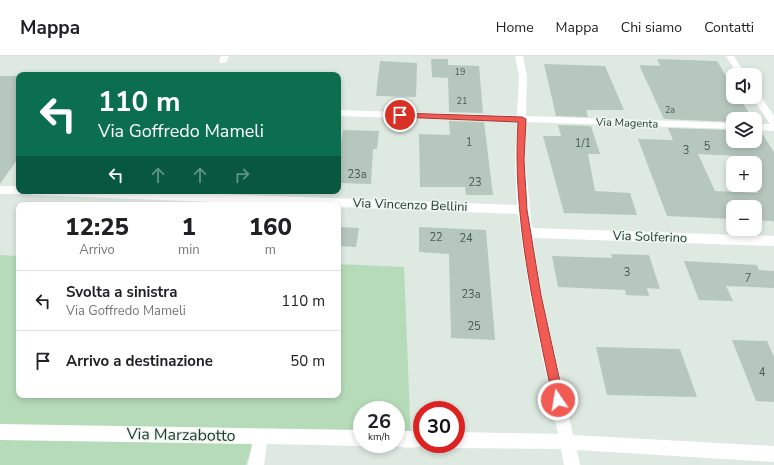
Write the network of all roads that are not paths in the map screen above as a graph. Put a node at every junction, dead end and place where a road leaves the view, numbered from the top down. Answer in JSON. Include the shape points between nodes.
{"nodes":[{"id":1,"x":519,"y":56,"type":"edge"},
{"id":2,"x":730,"y":56,"type":"edge"},
{"id":3,"x":738,"y":68,"type":"edge"},
{"id":4,"x":762,"y":104,"type":"edge"},
{"id":5,"x":341,"y":113,"type":"edge"},
{"id":6,"x":522,"y":119,"type":"junction"},
{"id":7,"x":774,"y":123,"type":"edge"},
{"id":8,"x":726,"y":126,"type":"edge"},
{"id":9,"x":762,"y":127,"type":"edge"},
{"id":10,"x":774,"y":128,"type":"edge"},
{"id":11,"x":0,"y":190,"type":"edge"},
{"id":12,"x":16,"y":190,"type":"edge"},
{"id":13,"x":110,"y":194,"type":"edge"},
{"id":14,"x":317,"y":202,"type":"edge"},
{"id":15,"x":341,"y":203,"type":"edge"},
{"id":16,"x":523,"y":210,"type":"junction"},
{"id":17,"x":526,"y":233,"type":"junction"},
{"id":18,"x":774,"y":241,"type":"edge"},
{"id":19,"x":0,"y":432,"type":"edge"},
{"id":20,"x":261,"y":436,"type":"junction"},
{"id":21,"x":353,"y":438,"type":"edge"},
{"id":22,"x":465,"y":440,"type":"edge"},
{"id":23,"x":567,"y":442,"type":"junction"},
{"id":24,"x":774,"y":454,"type":"edge"},
{"id":25,"x":256,"y":465,"type":"edge"},
{"id":26,"x":572,"y":465,"type":"edge"}],
"edges":[{"from":1,"to":6,"type":"street","via":[[523,76]]},
{"from":2,"to":3,"type":"street"},
{"from":4,"to":7,"type":"street"},
{"from":5,"to":6,"type":"street","name":"Via Magenta"},
{"from":6,"to":8,"type":"street","name":"Via Magenta"},
{"from":6,"to":16,"type":"street","via":[[520,160]]},
{"from":9,"to":10,"type":"street"},
{"from":11,"to":12,"type":"street"},
{"from":13,"to":14,"type":"street","name":"Via Vincenzo Bellini"},
{"from":15,"to":16,"type":"street","name":"Via Vincenzo Bellini"},
{"from":16,"to":17,"type":"street"},
{"from":17,"to":18,"type":"street","name":"Via Solferino"},
{"from":17,"to":23,"type":"street","via":[[536,295]]},
{"from":19,"to":20,"type":"street","name":"Via Marzabotto"},
{"from":20,"to":21,"type":"street","name":"Via Marzabotto"},
{"from":20,"to":25,"type":"street"},
{"from":22,"to":23,"type":"street"},
{"from":23,"to":24,"type":"street"},
{"from":23,"to":26,"type":"street"}]}
